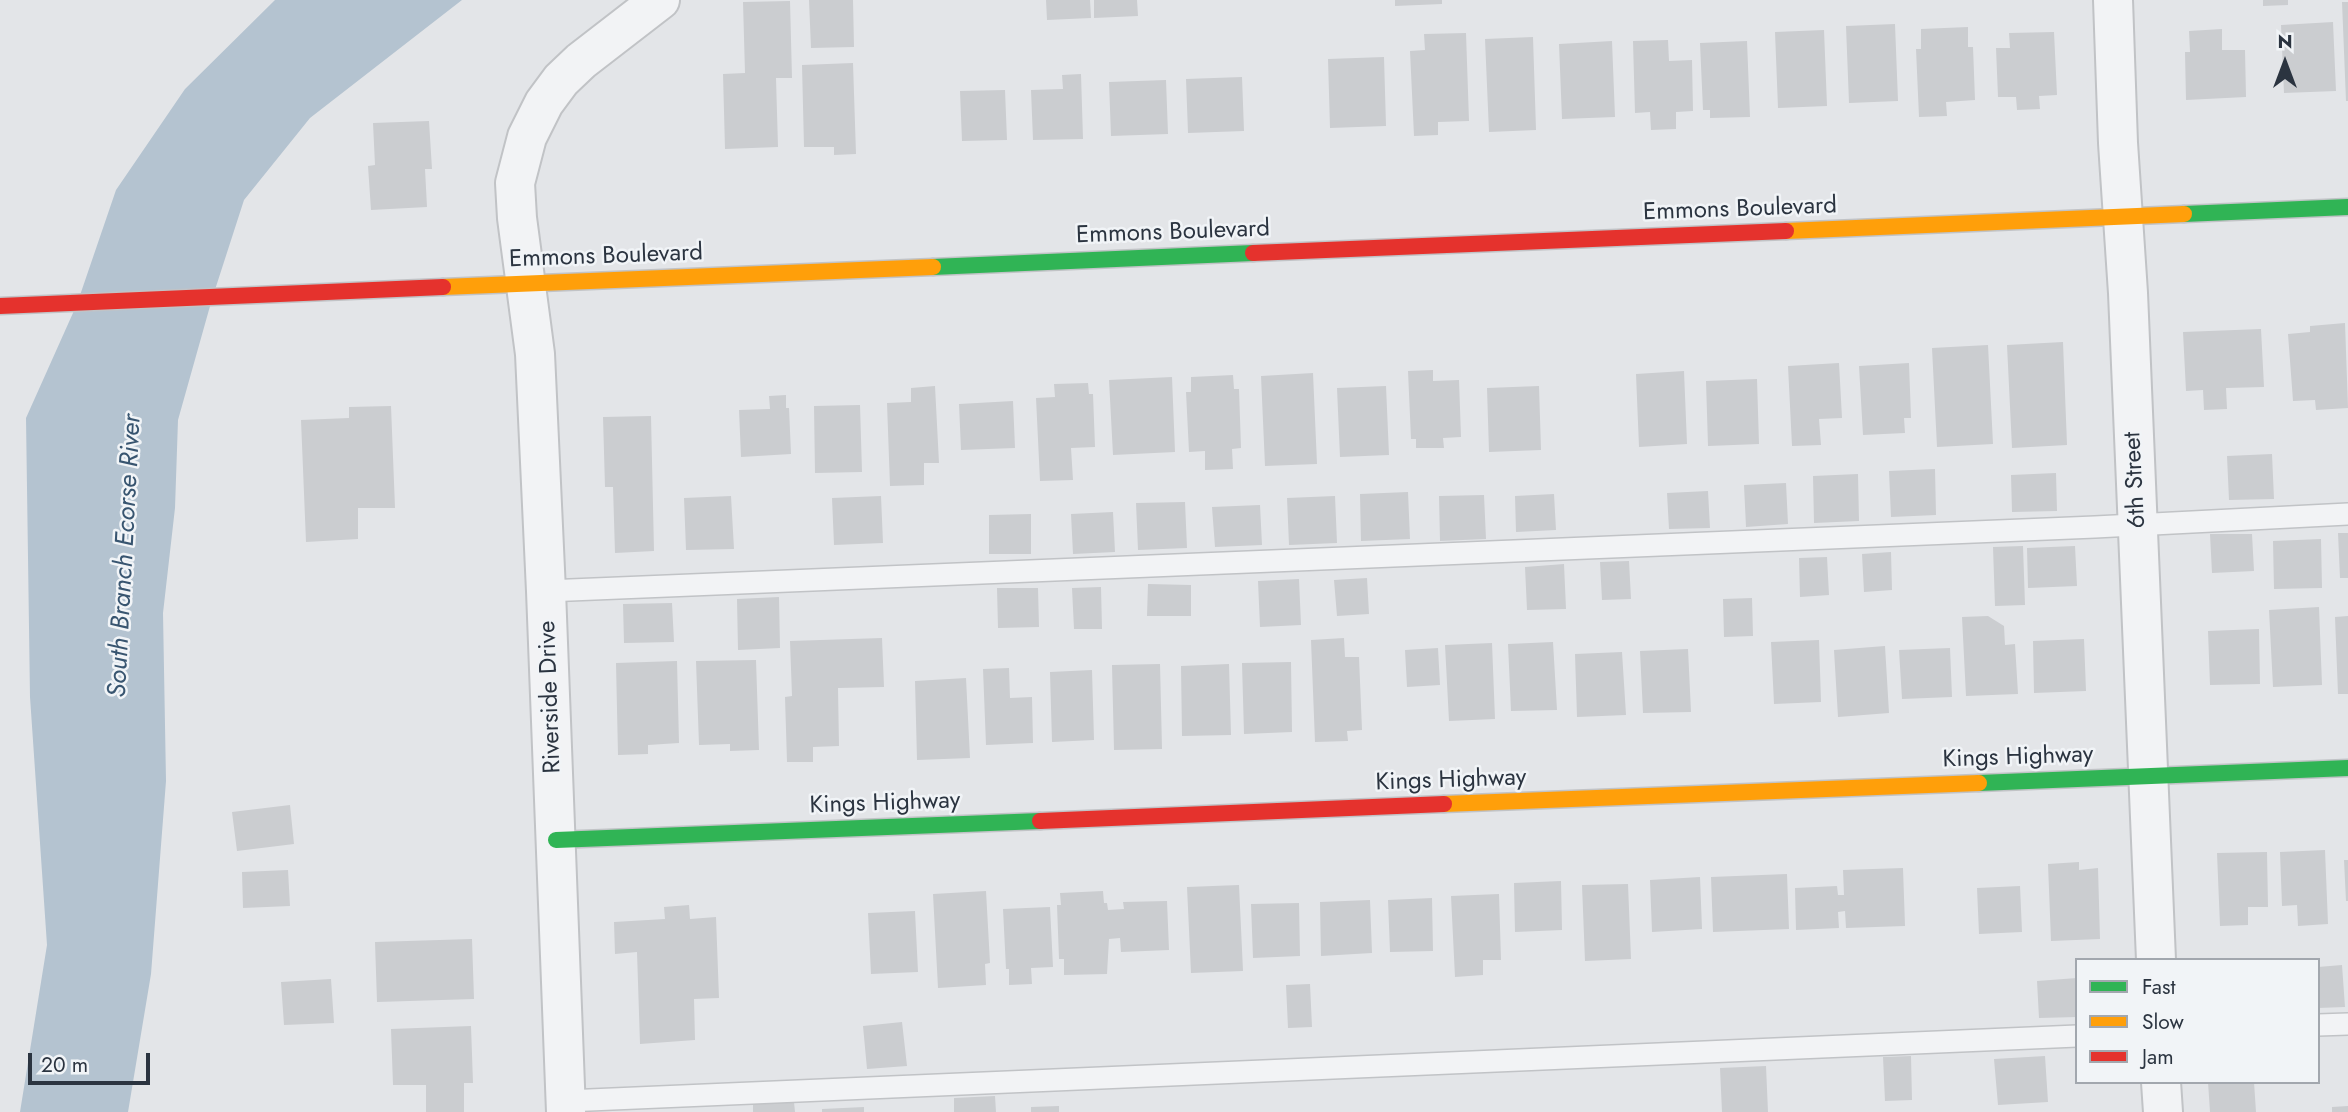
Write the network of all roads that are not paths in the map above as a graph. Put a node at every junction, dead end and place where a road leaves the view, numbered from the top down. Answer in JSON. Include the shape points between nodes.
{"nodes":[{"id":1,"x":660,"y":0,"type":"edge"},
{"id":2,"x":2113,"y":0,"type":"edge"},
{"id":3,"x":2348,"y":207,"type":"edge"},
{"id":4,"x":2122,"y":216,"type":"junction"},
{"id":5,"x":527,"y":282,"type":"junction"},
{"id":6,"x":0,"y":306,"type":"edge"},
{"id":7,"x":2348,"y":514,"type":"edge"},
{"id":8,"x":2138,"y":525,"type":"junction"},
{"id":9,"x":546,"y":591,"type":"junction"},
{"id":10,"x":2348,"y":768,"type":"edge"},
{"id":11,"x":2149,"y":775,"type":"junction"},
{"id":12,"x":556,"y":840,"type":"junction"},
{"id":13,"x":2156,"y":958,"type":"edge"},
{"id":14,"x":2348,"y":1024,"type":"edge"},
{"id":15,"x":2320,"y":1025,"type":"edge"},
{"id":16,"x":2075,"y":1036,"type":"edge"},
{"id":17,"x":2161,"y":1084,"type":"edge"},
{"id":18,"x":566,"y":1107,"type":"edge"},
{"id":19,"x":2163,"y":1112,"type":"edge"}],
"edges":[{"from":1,"to":5,"type":"street","name":"Riverside Drive","via":[[561,80],[527,137],[515,183]]},
{"from":2,"to":4,"type":"street","name":"6th Street"},
{"from":3,"to":4,"type":"street","name":"Emmons Boulevard"},
{"from":4,"to":5,"type":"street","name":"Emmons Boulevard"},
{"from":4,"to":8,"type":"street","name":"6th Street"},
{"from":5,"to":6,"type":"street","name":"Emmons Boulevard"},
{"from":5,"to":9,"type":"street","name":"Riverside Drive","via":[[535,354]]},
{"from":7,"to":8,"type":"lane"},
{"from":8,"to":9,"type":"lane"},
{"from":8,"to":11,"type":"street","name":"6th Street"},
{"from":9,"to":12,"type":"street","name":"Riverside Drive"},
{"from":10,"to":11,"type":"street","name":"Kings Highway"},
{"from":11,"to":12,"type":"street","name":"Kings Highway"},
{"from":11,"to":13,"type":"street","name":"6th Street"},
{"from":12,"to":18,"type":"street","name":"Riverside Drive"},
{"from":14,"to":15,"type":"lane"},
{"from":16,"to":18,"type":"lane"},
{"from":17,"to":19,"type":"street"}]}
